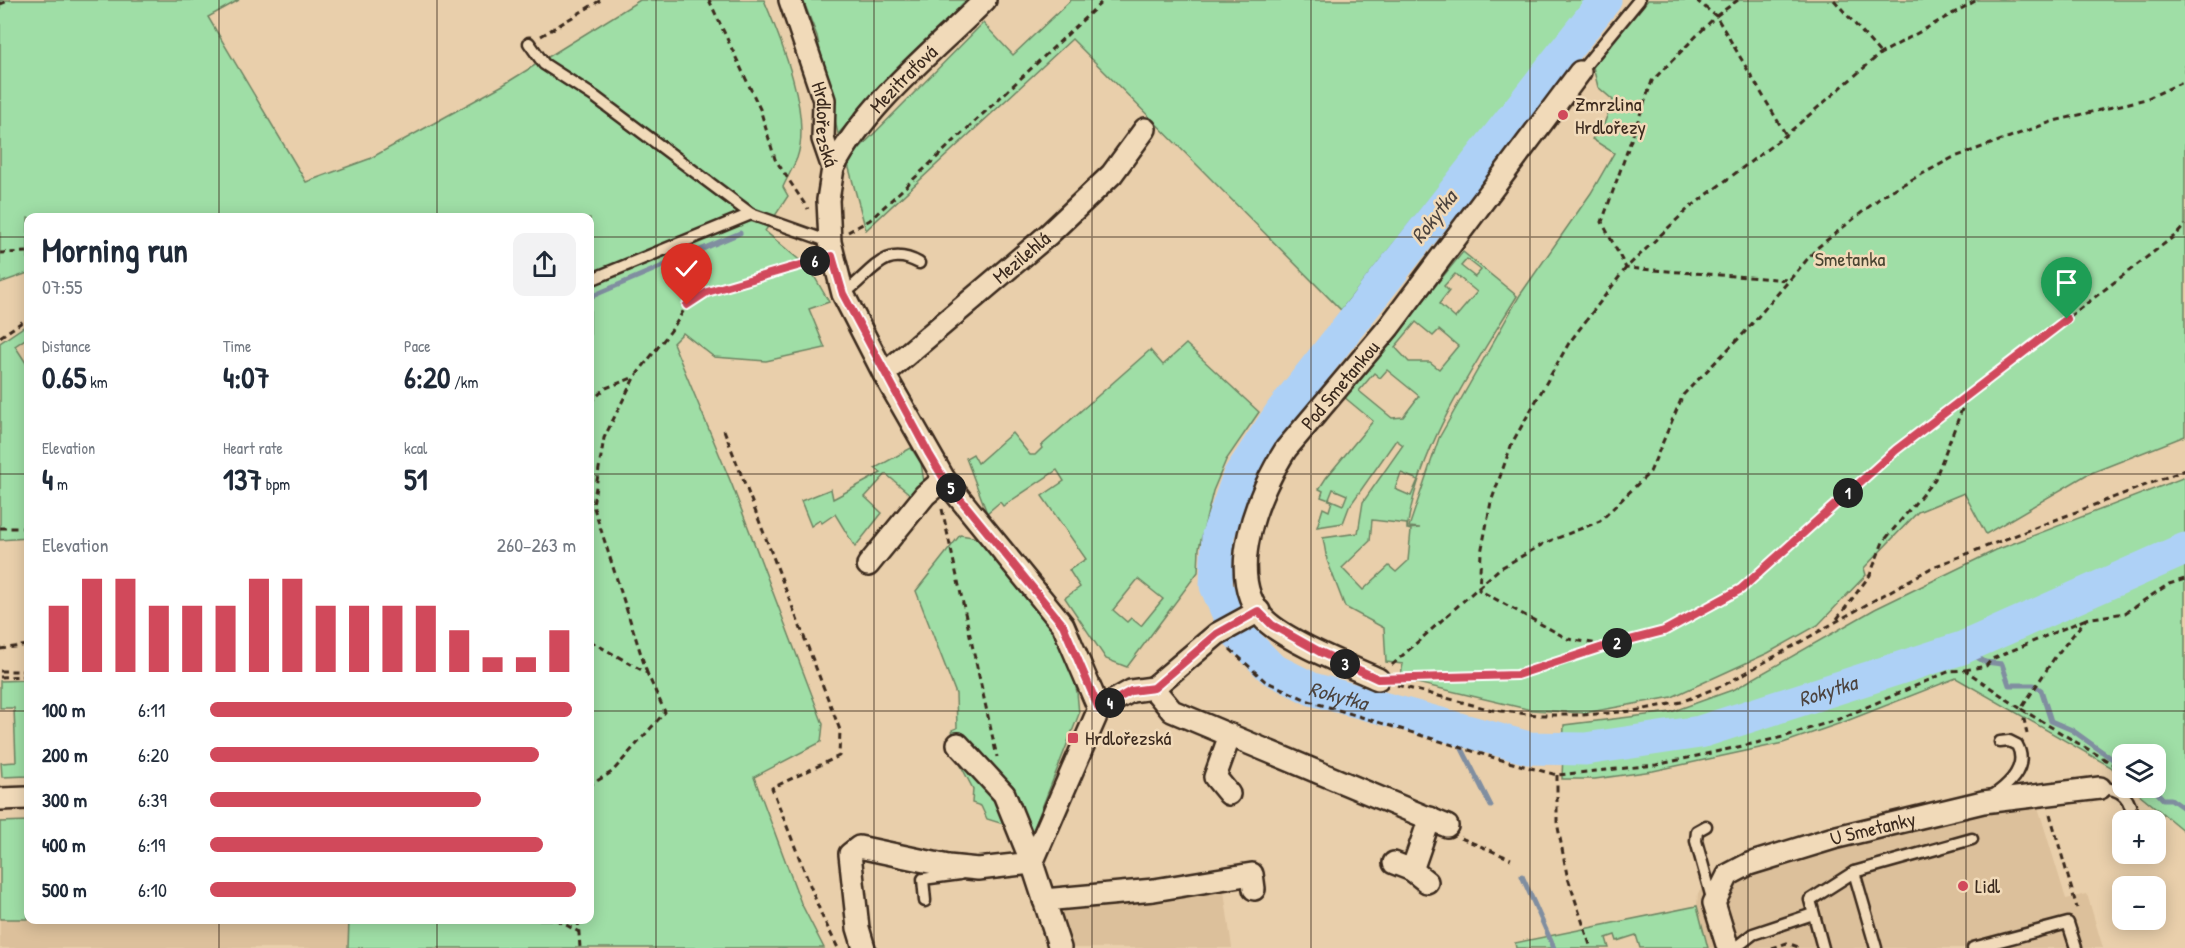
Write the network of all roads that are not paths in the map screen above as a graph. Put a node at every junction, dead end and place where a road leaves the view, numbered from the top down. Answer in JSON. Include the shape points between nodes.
{"nodes":[{"id":1,"x":790,"y":0,"type":"edge"},
{"id":2,"x":985,"y":0,"type":"edge"},
{"id":3,"x":1639,"y":0,"type":"edge"},
{"id":4,"x":529,"y":43,"type":"road end"},
{"id":5,"x":1580,"y":72,"type":"joint"},
{"id":6,"x":1145,"y":129,"type":"dead end"},
{"id":7,"x":833,"y":168,"type":"junction"},
{"id":8,"x":751,"y":214,"type":"junction"},
{"id":9,"x":831,"y":249,"type":"junction"},
{"id":10,"x":919,"y":263,"type":"dead end"},
{"id":11,"x":594,"y":278,"type":"edge"},
{"id":12,"x":843,"y":294,"type":"junction"},
{"id":13,"x":884,"y":374,"type":"junction"},
{"id":14,"x":944,"y":479,"type":"junction"},
{"id":15,"x":868,"y":565,"type":"dead end"},
{"id":16,"x":1254,"y":613,"type":"junction"},
{"id":17,"x":1378,"y":679,"type":"road end"},
{"id":18,"x":1154,"y":688,"type":"junction"},
{"id":19,"x":1099,"y":709,"type":"junction"},
{"id":20,"x":1230,"y":735,"type":"junction"},
{"id":21,"x":2000,"y":742,"type":"dead end"},
{"id":22,"x":958,"y":744,"type":"dead end"},
{"id":23,"x":2106,"y":788,"type":"joint"},
{"id":24,"x":1229,"y":794,"type":"dead end"},
{"id":25,"x":24,"y":798,"type":"edge"},
{"id":26,"x":0,"y":799,"type":"edge"},
{"id":27,"x":1983,"y":802,"type":"junction"},
{"id":28,"x":2131,"y":810,"type":"edge"},
{"id":29,"x":1706,"y":826,"type":"dead end"},
{"id":30,"x":1972,"y":839,"type":"dead end"},
{"id":31,"x":1032,"y":863,"type":"junction"},
{"id":32,"x":978,"y":869,"type":"junction"},
{"id":33,"x":1411,"y":872,"type":"dead end"},
{"id":34,"x":1854,"y":872,"type":"junction"},
{"id":35,"x":1254,"y":889,"type":"dead end"},
{"id":36,"x":1044,"y":900,"type":"junction"},
{"id":37,"x":925,"y":901,"type":"dead end"},
{"id":38,"x":1714,"y":903,"type":"junction"},
{"id":39,"x":1813,"y":914,"type":"junction"},
{"id":40,"x":864,"y":948,"type":"edge"},
{"id":41,"x":1060,"y":948,"type":"edge"},
{"id":42,"x":1728,"y":948,"type":"edge"},
{"id":43,"x":1735,"y":948,"type":"edge"},
{"id":44,"x":1823,"y":948,"type":"edge"},
{"id":45,"x":1876,"y":948,"type":"edge"},
{"id":46,"x":1973,"y":948,"type":"edge"},
{"id":47,"x":2076,"y":948,"type":"edge"}],
"edges":[{"from":1,"to":7,"type":"street","name":"Hrdlořezská","via":[[824,100],[824,139]]},
{"from":2,"to":7,"type":"street","name":"Mezitraťová","via":[[848,140]]},
{"from":3,"to":5,"type":"lane"},
{"from":4,"to":8,"type":"lane","via":[[544,64],[595,97]]},
{"from":5,"to":16,"type":"street","name":"Pod Smetankou","via":[[1389,327],[1275,467],[1258,503],[1248,538],[1248,580]]},
{"from":6,"to":13,"type":"street","name":"Mezilehlá","via":[[1112,174],[1049,234]]},
{"from":7,"to":9,"type":"street","name":"Hrdlořezská","via":[[828,200]]},
{"from":8,"to":9,"type":"lane"},
{"from":8,"to":11,"type":"lane"},
{"from":9,"to":12,"type":"street","name":"Hrdlořezská"},
{"from":10,"to":12,"type":"lane","via":[[905,255],[883,260]]},
{"from":12,"to":13,"type":"street","name":"Hrdlořezská"},
{"from":13,"to":14,"type":"street","name":"Hrdlořezská"},
{"from":14,"to":15,"type":"street","via":[[925,495]]},
{"from":14,"to":19,"type":"street","name":"Hrdlořezská","via":[[1063,625]]},
{"from":16,"to":17,"type":"street","via":[[1320,652]]},
{"from":16,"to":18,"type":"street"},
{"from":18,"to":19,"type":"street","via":[[1131,691]]},
{"from":18,"to":20,"type":"street","via":[[1172,711]]},
{"from":19,"to":31,"type":"street"},
{"from":20,"to":24,"type":"street","via":[[1207,773]]},
{"from":20,"to":33,"type":"street","via":[[1438,822]]},
{"from":21,"to":27,"type":"lane","via":[[2017,745],[2021,752],[2019,770]]},
{"from":22,"to":31,"type":"street","via":[[1004,794]]},
{"from":23,"to":27,"type":"street","name":"U Smetanky"},
{"from":23,"to":28,"type":"lane","via":[[2122,793],[2130,801]]},
{"from":25,"to":26,"type":"street"},
{"from":27,"to":38,"type":"street","name":"U Smetanky","via":[[1837,837],[1749,864],[1728,875]]},
{"from":29,"to":38,"type":"lane","via":[[1697,831],[1696,841]]},
{"from":30,"to":34,"type":"lane"},
{"from":31,"to":32,"type":"street"},
{"from":31,"to":36,"type":"street"},
{"from":32,"to":37,"type":"lane","via":[[923,879]]},
{"from":32,"to":40,"type":"street","via":[[859,847],[849,854]]},
{"from":34,"to":39,"type":"lane","via":[[1810,900]]},
{"from":34,"to":45,"type":"lane"},
{"from":35,"to":36,"type":"street","via":[[1252,874],[1154,890]]},
{"from":36,"to":41,"type":"street"},
{"from":38,"to":42,"type":"street"},
{"from":39,"to":43,"type":"lane","via":[[1753,934]]},
{"from":39,"to":44,"type":"lane"},
{"from":46,"to":47,"type":"lane","via":[[2068,922]]}]}
